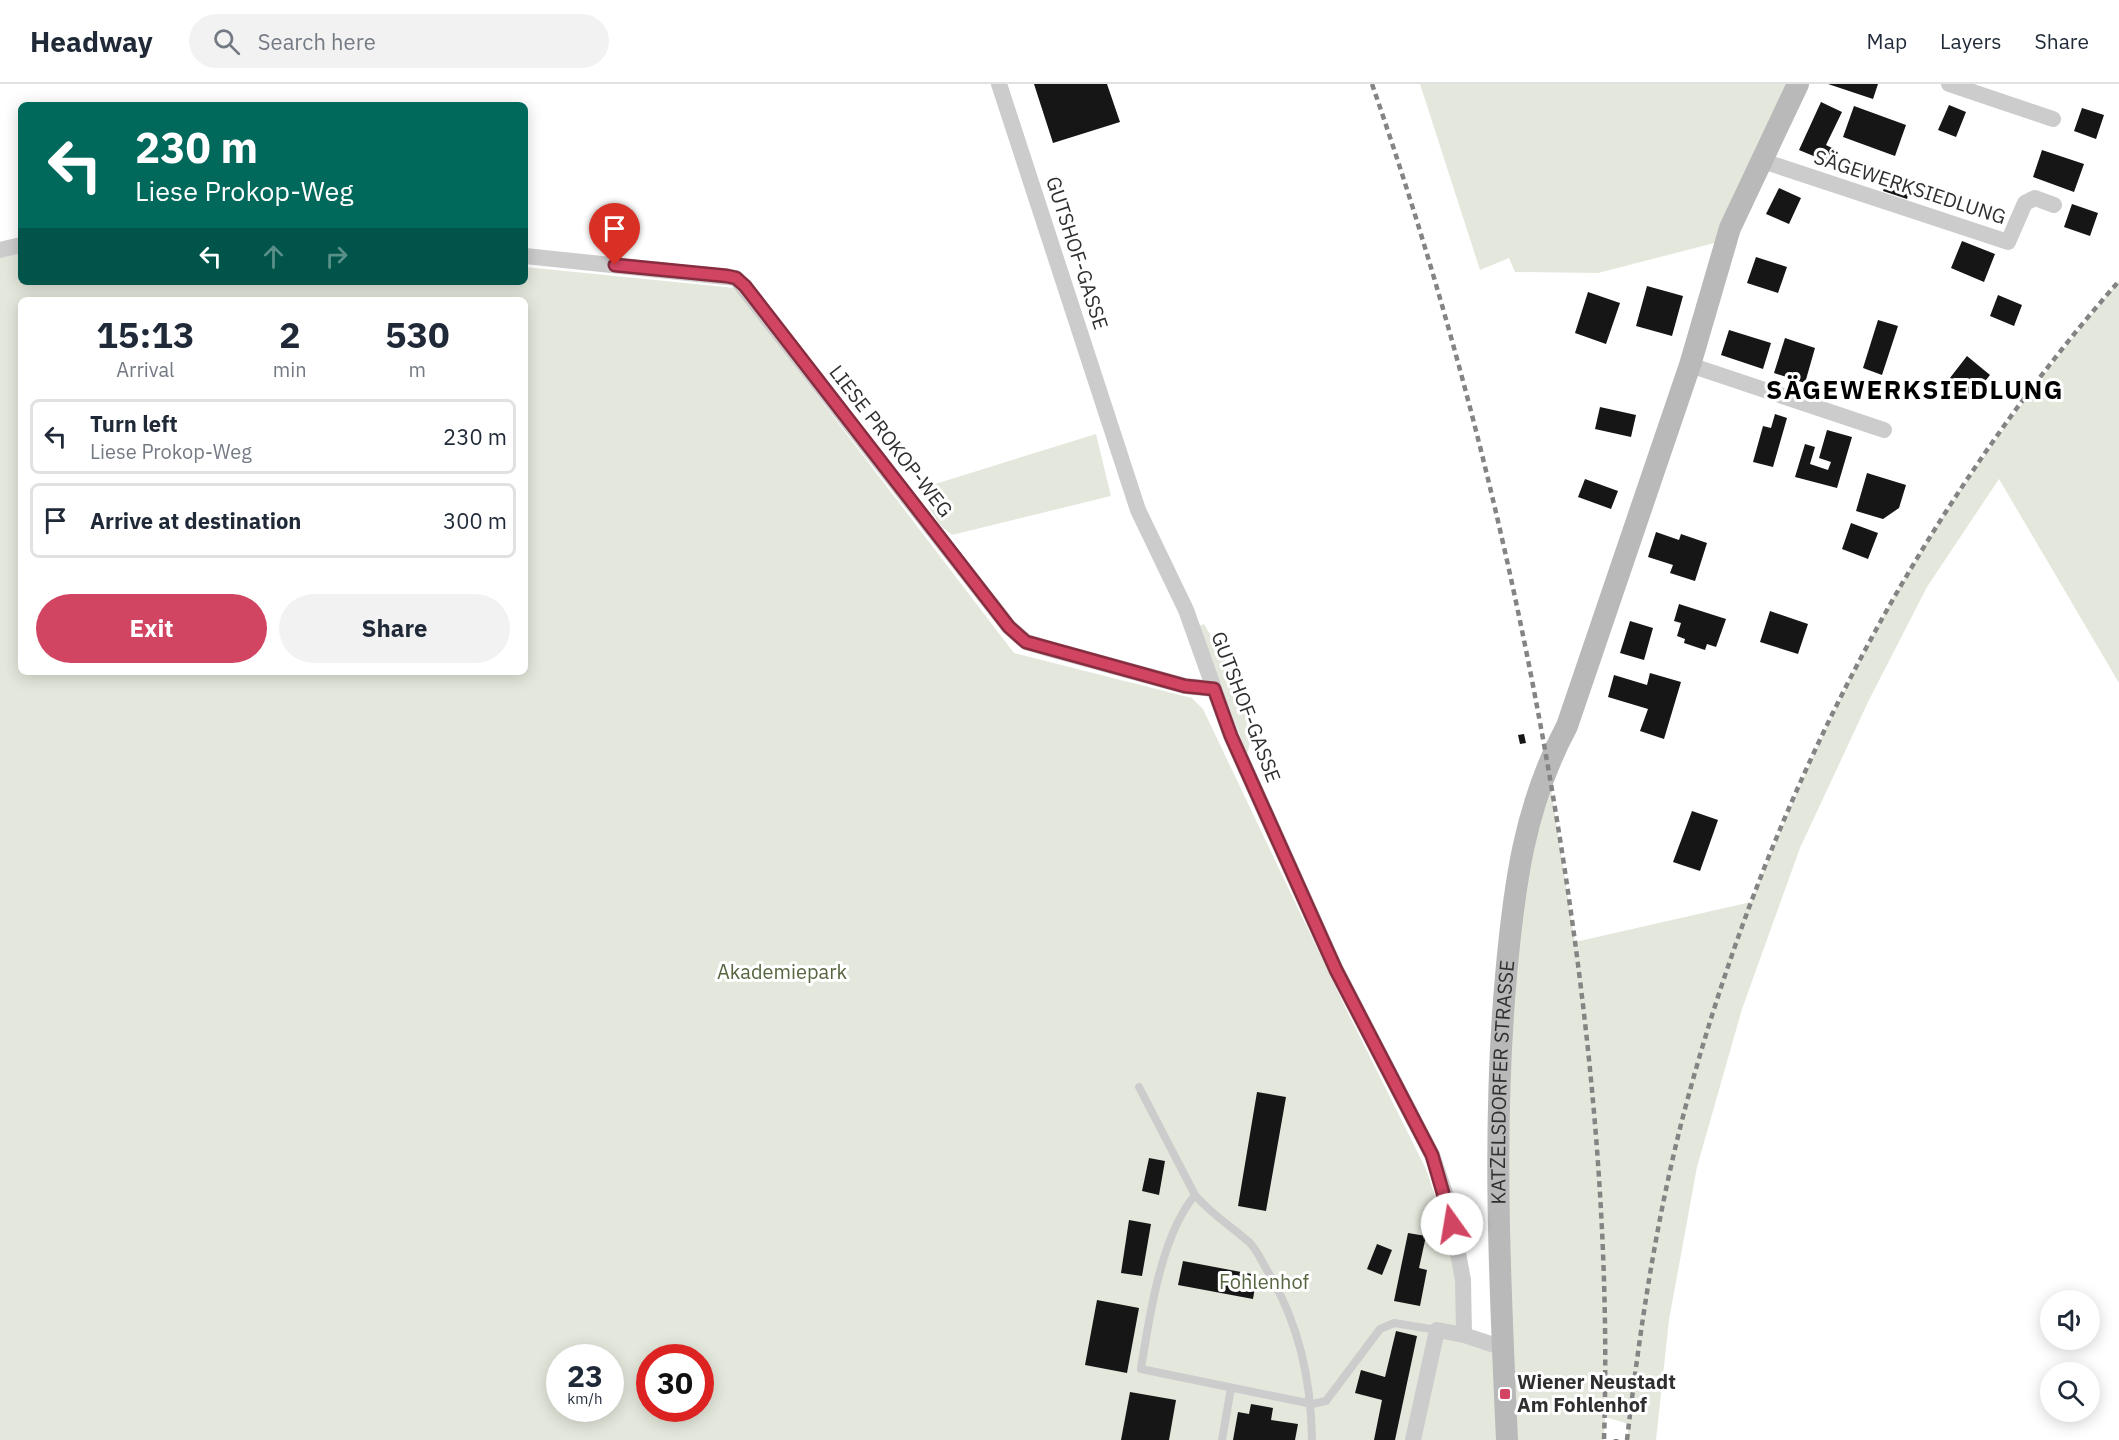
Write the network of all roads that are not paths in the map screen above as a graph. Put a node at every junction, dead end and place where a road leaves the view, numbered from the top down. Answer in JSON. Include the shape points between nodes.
{"nodes":[{"id":1,"x":999,"y":84,"type":"edge"},
{"id":2,"x":1798,"y":84,"type":"edge"},
{"id":3,"x":1949,"y":84,"type":"edge"},
{"id":4,"x":2054,"y":119,"type":"dead end"},
{"id":5,"x":1763,"y":161,"type":"junction"},
{"id":6,"x":2054,"y":205,"type":"dead end"},
{"id":7,"x":18,"y":246,"type":"edge"},
{"id":8,"x":0,"y":250,"type":"edge"},
{"id":9,"x":528,"y":256,"type":"edge"},
{"id":10,"x":1690,"y":364,"type":"junction"},
{"id":11,"x":1884,"y":430,"type":"dead end"},
{"id":12,"x":1214,"y":689,"type":"junction"},
{"id":13,"x":1139,"y":1087,"type":"dead end"},
{"id":14,"x":1195,"y":1195,"type":"junction"},
{"id":15,"x":1437,"y":1330,"type":"junction"},
{"id":16,"x":1464,"y":1335,"type":"junction"},
{"id":17,"x":1503,"y":1348,"type":"junction"},
{"id":18,"x":1231,"y":1388,"type":"junction"},
{"id":19,"x":1312,"y":1404,"type":"junction"},
{"id":20,"x":1222,"y":1440,"type":"edge"},
{"id":21,"x":1312,"y":1440,"type":"edge"},
{"id":22,"x":1413,"y":1440,"type":"edge"},
{"id":23,"x":1507,"y":1440,"type":"edge"}],
"edges":[{"from":1,"to":12,"type":"street","name":"GUTSHOF-GASSE","via":[[1138,510],[1186,610]]},
{"from":2,"to":5,"type":"street","name":"KATZELSDORFER STRASSE"},
{"from":3,"to":4,"type":"street"},
{"from":5,"to":6,"type":"street","name":"SÄGEWERKSIEDLUNG","via":[[2008,242],[2025,203],[2035,198]]},
{"from":5,"to":10,"type":"street","name":"KATZELSDORFER STRASSE","via":[[1730,228]]},
{"from":7,"to":8,"type":"street"},
{"from":9,"to":12,"type":"street","name":"LIESE PROKOP-WEG","via":[[736,278],[1009,627],[1026,642],[1185,686]]},
{"from":10,"to":11,"type":"street"},
{"from":10,"to":17,"type":"street","name":"KATZELSDORFER STRASSE","via":[[1567,726],[1547,764],[1529,818],[1513,904],[1500,1040],[1498,1159]]},
{"from":12,"to":16,"type":"street","name":"GUTSHOF-GASSE","via":[[1231,736],[1336,970],[1432,1155],[1449,1205],[1463,1280]]},
{"from":13,"to":14,"type":"lane"},
{"from":14,"to":18,"type":"lane","via":[[1181,1211],[1152,1299],[1140,1369]]},
{"from":14,"to":19,"type":"lane","via":[[1207,1210],[1251,1245],[1283,1297],[1304,1356]]},
{"from":15,"to":16,"type":"street"},
{"from":15,"to":19,"type":"lane","via":[[1394,1323],[1380,1329],[1326,1401]]},
{"from":15,"to":22,"type":"street"},
{"from":16,"to":17,"type":"street"},
{"from":17,"to":23,"type":"street","name":"KATZELSDORFER STRASSE"},
{"from":18,"to":19,"type":"lane"},
{"from":18,"to":20,"type":"lane"},
{"from":19,"to":21,"type":"lane"}]}
